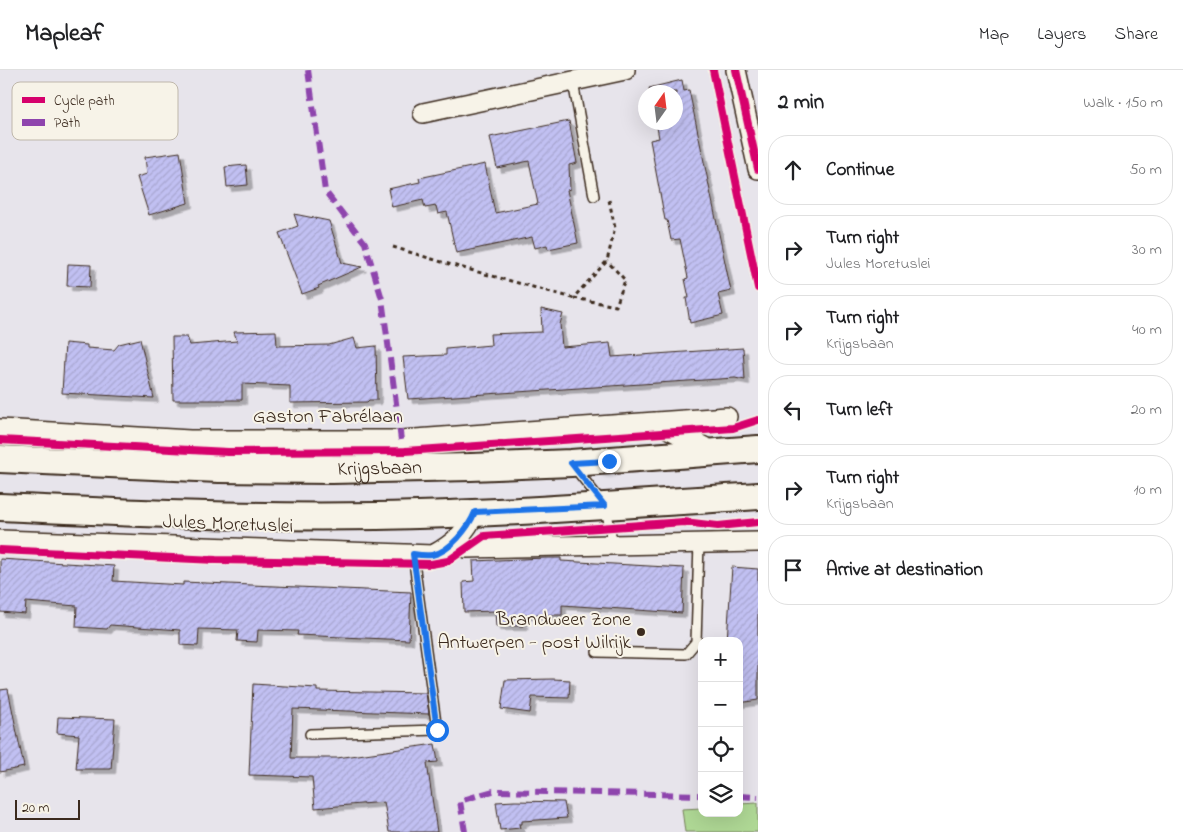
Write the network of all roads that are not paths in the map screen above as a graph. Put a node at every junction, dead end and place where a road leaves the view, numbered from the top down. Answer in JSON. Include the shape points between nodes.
{"nodes":[{"id":1,"x":625,"y":70,"type":"edge"},
{"id":2,"x":736,"y":70,"type":"edge"},
{"id":3,"x":573,"y":82,"type":"junction"},
{"id":4,"x":423,"y":113,"type":"dead end"},
{"id":5,"x":758,"y":169,"type":"edge"},
{"id":6,"x":594,"y":196,"type":"dead end"},
{"id":7,"x":727,"y":417,"type":"dead end"},
{"id":8,"x":655,"y":422,"type":"junction"},
{"id":9,"x":0,"y":429,"type":"edge"},
{"id":10,"x":758,"y":449,"type":"edge"},
{"id":11,"x":714,"y":452,"type":"junction"},
{"id":12,"x":0,"y":459,"type":"edge"},
{"id":13,"x":571,"y":463,"type":"junction"},
{"id":14,"x":758,"y":496,"type":"edge"},
{"id":15,"x":605,"y":506,"type":"junction"},
{"id":16,"x":0,"y":507,"type":"edge"},
{"id":17,"x":475,"y":512,"type":"junction"},
{"id":18,"x":0,"y":540,"type":"edge"},
{"id":19,"x":758,"y":542,"type":"edge"},
{"id":20,"x":699,"y":543,"type":"junction"},
{"id":21,"x":452,"y":544,"type":"junction"},
{"id":22,"x":612,"y":545,"type":"junction"},
{"id":23,"x":413,"y":554,"type":"junction"},
{"id":24,"x":597,"y":652,"type":"dead end"},
{"id":25,"x":310,"y":734,"type":"dead end"}],
"edges":[{"from":1,"to":3,"type":"street"},
{"from":2,"to":5,"type":"street"},
{"from":3,"to":4,"type":"street"},
{"from":3,"to":6,"type":"lane"},
{"from":7,"to":8,"type":"street","name":"Gaston Fabrélaan"},
{"from":8,"to":9,"type":"street","name":"Gaston Fabrélaan","via":[[401,440],[190,440]]},
{"from":8,"to":11,"type":"street"},
{"from":10,"to":11,"type":"main road","name":"Krijgsbaan"},
{"from":11,"to":13,"type":"main road","name":"Krijgsbaan"},
{"from":12,"to":13,"type":"main road","name":"Krijgsbaan","via":[[218,469],[332,470]]},
{"from":13,"to":15,"type":"lane"},
{"from":14,"to":15,"type":"main road"},
{"from":15,"to":17,"type":"main road"},
{"from":15,"to":22,"type":"lane"},
{"from":16,"to":17,"type":"main road","via":[[258,516]]},
{"from":17,"to":21,"type":"street","name":"Jules Moretuslei","via":[[471,522]]},
{"from":18,"to":23,"type":"street","name":"Jules Moretuslei"},
{"from":19,"to":20,"type":"street"},
{"from":20,"to":22,"type":"street"},
{"from":20,"to":24,"type":"lane","via":[[696,642],[686,654]]},
{"from":21,"to":22,"type":"street","via":[[466,548]]},
{"from":21,"to":23,"type":"street","name":"Jules Moretuslei","via":[[433,555]]},
{"from":23,"to":25,"type":"lane","via":[[437,730]]}]}
